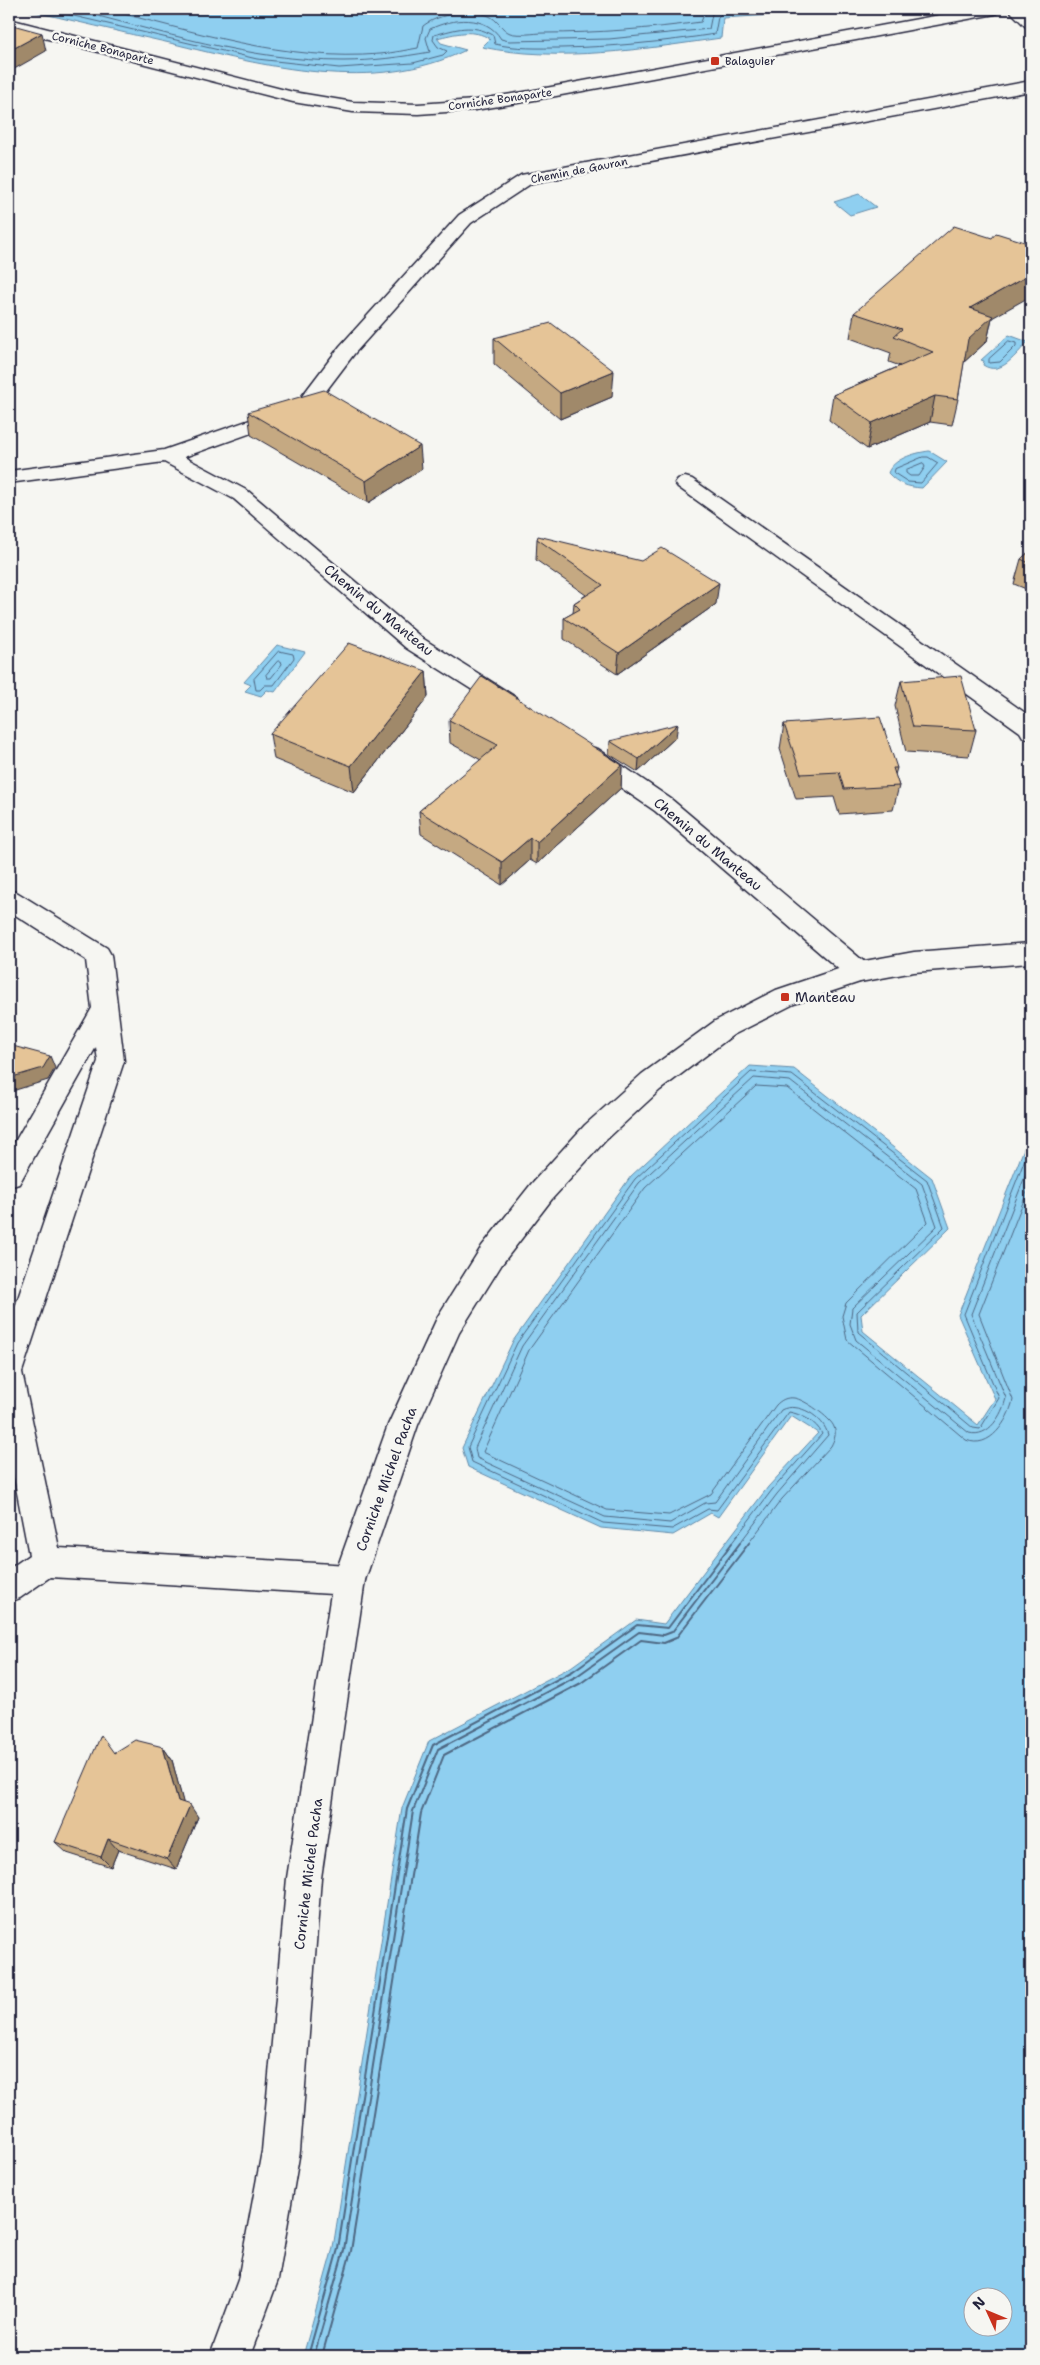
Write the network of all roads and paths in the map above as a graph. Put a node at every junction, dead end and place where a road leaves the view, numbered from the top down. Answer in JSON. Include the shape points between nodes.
{"nodes":[{"id":1,"x":995,"y":9,"type":"edge"},
{"id":2,"x":1015,"y":9,"type":"edge"},
{"id":3,"x":9,"y":24,"type":"edge"},
{"id":4,"x":1031,"y":24,"type":"edge"},
{"id":5,"x":1031,"y":86,"type":"edge"},
{"id":6,"x":167,"y":456,"type":"junction"},
{"id":7,"x":9,"y":477,"type":"edge"},
{"id":8,"x":685,"y":483,"type":"dead end"},
{"id":9,"x":528,"y":715,"type":"edge"},
{"id":10,"x":1031,"y":731,"type":"edge"},
{"id":11,"x":569,"y":741,"type":"edge"},
{"id":12,"x":9,"y":899,"type":"edge"},
{"id":13,"x":1031,"y":953,"type":"edge"},
{"id":14,"x":859,"y":972,"type":"junction"},
{"id":15,"x":104,"y":1010,"type":"junction"},
{"id":16,"x":9,"y":1176,"type":"edge"},
{"id":17,"x":9,"y":1368,"type":"edge"},
{"id":18,"x":9,"y":1376,"type":"edge"},
{"id":19,"x":46,"y":1562,"type":"junction"},
{"id":20,"x":350,"y":1580,"type":"junction"},
{"id":21,"x":9,"y":1587,"type":"edge"},
{"id":22,"x":230,"y":2356,"type":"edge"}],
"edges":[{"from":1,"to":3,"type":"main road","name":"Corniche Bonaparte","via":[[524,97],[418,109],[353,107],[293,97]]},
{"from":2,"to":4,"type":"main road"},
{"from":5,"to":6,"type":"main road","name":"Chemin de Gauran","via":[[526,180],[465,219],[348,350],[304,408]]},
{"from":6,"to":7,"type":"main road"},
{"from":6,"to":9,"type":"main road","name":"Chemin du Manteau","via":[[241,495],[414,643]]},
{"from":8,"to":10,"type":"main road"},
{"from":11,"to":14,"type":"main road","name":"Chemin du Manteau","via":[[663,805]]},
{"from":12,"to":15,"type":"main road","via":[[98,954]]},
{"from":13,"to":14,"type":"main road","name":"Corniche Michel Pacha","via":[[914,962]]},
{"from":14,"to":20,"type":"main road","name":"Corniche Michel Pacha","via":[[784,997],[724,1028],[651,1082],[595,1133],[542,1191],[492,1255],[448,1325],[402,1425]]},
{"from":15,"to":16,"type":"main road"},
{"from":15,"to":17,"type":"main road","via":[[111,1061]]},
{"from":18,"to":19,"type":"main road"},
{"from":19,"to":20,"type":"main road"},
{"from":19,"to":21,"type":"main road"},
{"from":20,"to":22,"type":"main road","name":"Corniche Michel Pacha","via":[[304,1878],[281,2151],[258,2280]]}]}
